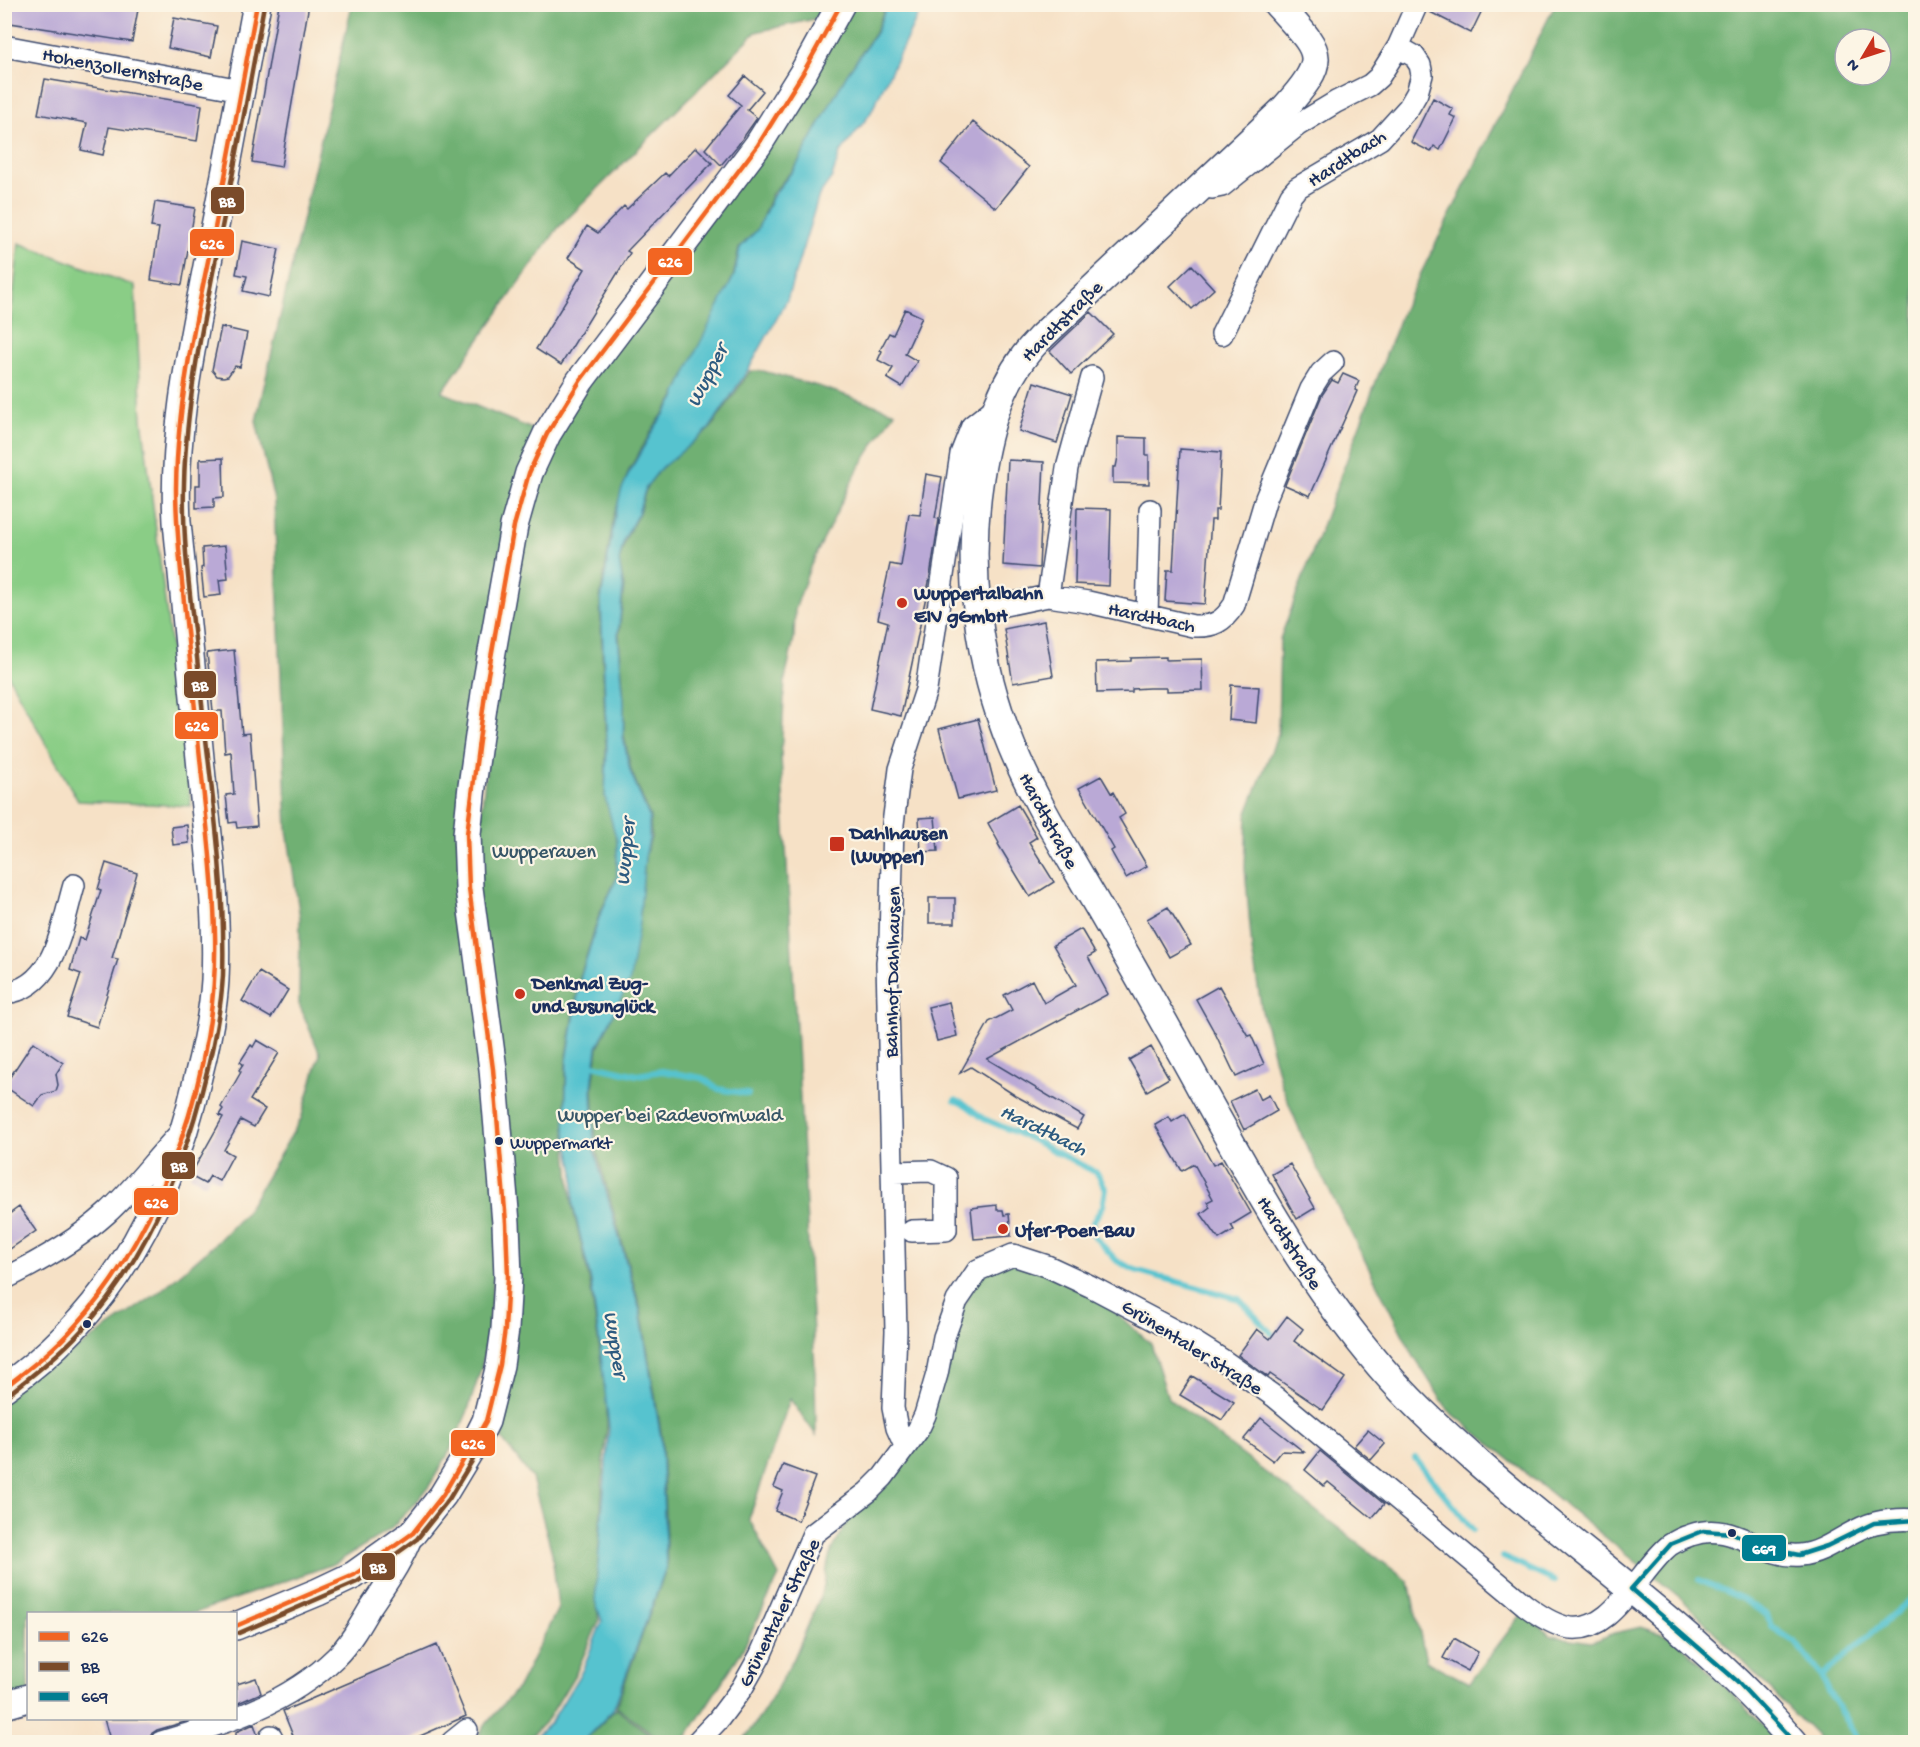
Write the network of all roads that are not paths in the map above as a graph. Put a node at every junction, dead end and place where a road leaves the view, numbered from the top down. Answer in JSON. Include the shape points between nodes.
{"nodes":[{"id":1,"x":257,"y":4,"type":"edge"},
{"id":2,"x":841,"y":4,"type":"edge"},
{"id":3,"x":1277,"y":4,"type":"edge"},
{"id":4,"x":1417,"y":4,"type":"edge"},
{"id":5,"x":4,"y":46,"type":"edge"},
{"id":6,"x":1398,"y":47,"type":"junction"},
{"id":7,"x":241,"y":90,"type":"junction"},
{"id":8,"x":1204,"y":184,"type":"junction"},
{"id":9,"x":1222,"y":334,"type":"dead end"},
{"id":10,"x":1333,"y":362,"type":"dead end"},
{"id":11,"x":1092,"y":377,"type":"dead end"},
{"id":12,"x":995,"y":408,"type":"junction"},
{"id":13,"x":1150,"y":510,"type":"dead end"},
{"id":14,"x":1048,"y":596,"type":"junction"},
{"id":15,"x":976,"y":611,"type":"junction"},
{"id":16,"x":1147,"y":615,"type":"junction"},
{"id":17,"x":74,"y":885,"type":"dead end"},
{"id":18,"x":4,"y":993,"type":"edge"},
{"id":19,"x":185,"y":1127,"type":"junction"},
{"id":20,"x":893,"y":1172,"type":"junction"},
{"id":21,"x":912,"y":1231,"type":"dead end"},
{"id":22,"x":4,"y":1279,"type":"edge"},
{"id":23,"x":4,"y":1388,"type":"edge"},
{"id":24,"x":905,"y":1446,"type":"junction"},
{"id":25,"x":1916,"y":1520,"type":"edge"},
{"id":26,"x":413,"y":1533,"type":"junction"},
{"id":27,"x":1631,"y":1589,"type":"junction"},
{"id":28,"x":237,"y":1626,"type":"edge"},
{"id":29,"x":27,"y":1698,"type":"edge"},
{"id":30,"x":4,"y":1705,"type":"edge"},
{"id":31,"x":237,"y":1717,"type":"edge"},
{"id":32,"x":229,"y":1720,"type":"edge"},
{"id":33,"x":161,"y":1743,"type":"edge"},
{"id":34,"x":697,"y":1743,"type":"edge"},
{"id":35,"x":1794,"y":1743,"type":"edge"}],
"edges":[{"from":1,"to":7,"type":"main road"},
{"from":2,"to":26,"type":"main road","via":[[758,144],[579,381],[529,473],[514,526],[467,834],[506,1223],[505,1329],[486,1420],[443,1495]]},
{"from":3,"to":8,"type":"main road","name":"Hardtstraße","via":[[1315,49],[1312,75],[1283,110]]},
{"from":4,"to":6,"type":"street"},
{"from":5,"to":7,"type":"street","name":"Hohenzollernstraße"},
{"from":6,"to":8,"type":"street","via":[[1370,85],[1298,125],[1222,186],[1212,188]]},
{"from":6,"to":9,"type":"street","name":"Hardtbach","via":[[1414,56],[1420,65],[1422,75],[1417,93],[1380,139],[1291,195]]},
{"from":7,"to":19,"type":"main road","via":[[176,450],[177,522],[215,940],[211,1016]]},
{"from":8,"to":12,"type":"main road","name":"Hardtstraße","via":[[1025,352]]},
{"from":10,"to":16,"type":"street","name":"Hardtbach","via":[[1311,389],[1266,498],[1227,616],[1219,623],[1194,626]]},
{"from":11,"to":14,"type":"street","via":[[1067,468]]},
{"from":12,"to":15,"type":"main road","name":"Hardtstraße","via":[[977,493]]},
{"from":12,"to":20,"type":"street","name":"Bahnhof Dahlhausen","via":[[972,426],[961,454],[926,690],[900,770],[893,824],[887,962]]},
{"from":13,"to":16,"type":"street"},
{"from":14,"to":15,"type":"street","name":"Hardtbach"},
{"from":14,"to":16,"type":"street","name":"Hardtbach"},
{"from":15,"to":27,"type":"main road","name":"Hardtstraße","via":[[1000,716],[1027,782],[1258,1190],[1307,1269],[1349,1329],[1420,1410]]},
{"from":17,"to":18,"type":"street","via":[[48,966],[28,986]]},
{"from":19,"to":22,"type":"street","via":[[107,1213],[44,1259]]},
{"from":19,"to":23,"type":"main road","via":[[162,1194],[140,1240],[116,1276],[62,1341]]},
{"from":20,"to":21,"type":"street","via":[[931,1171],[946,1178],[946,1230]]},
{"from":20,"to":24,"type":"street","name":"Bahnhof Dahlhausen","via":[[893,1408]]},
{"from":24,"to":27,"type":"street","name":"Grünentaler Straße","via":[[925,1415],[944,1336],[957,1301],[978,1270],[1013,1255],[1090,1286],[1224,1361],[1284,1404],[1541,1616],[1565,1627],[1585,1628],[1603,1618]]},
{"from":24,"to":34,"type":"street","name":"Grünentaler Straße","via":[[868,1492],[813,1533],[760,1656],[742,1688]]},
{"from":25,"to":27,"type":"street","via":[[1874,1523],[1799,1555],[1764,1548],[1732,1533],[1703,1531],[1671,1544]]},
{"from":26,"to":28,"type":"main road","via":[[354,1575]]},
{"from":26,"to":31,"type":"street","via":[[406,1552],[337,1656],[303,1684]]},
{"from":27,"to":35,"type":"main road","via":[[1746,1689]]},
{"from":29,"to":30,"type":"main road"},
{"from":32,"to":33,"type":"street"}]}
